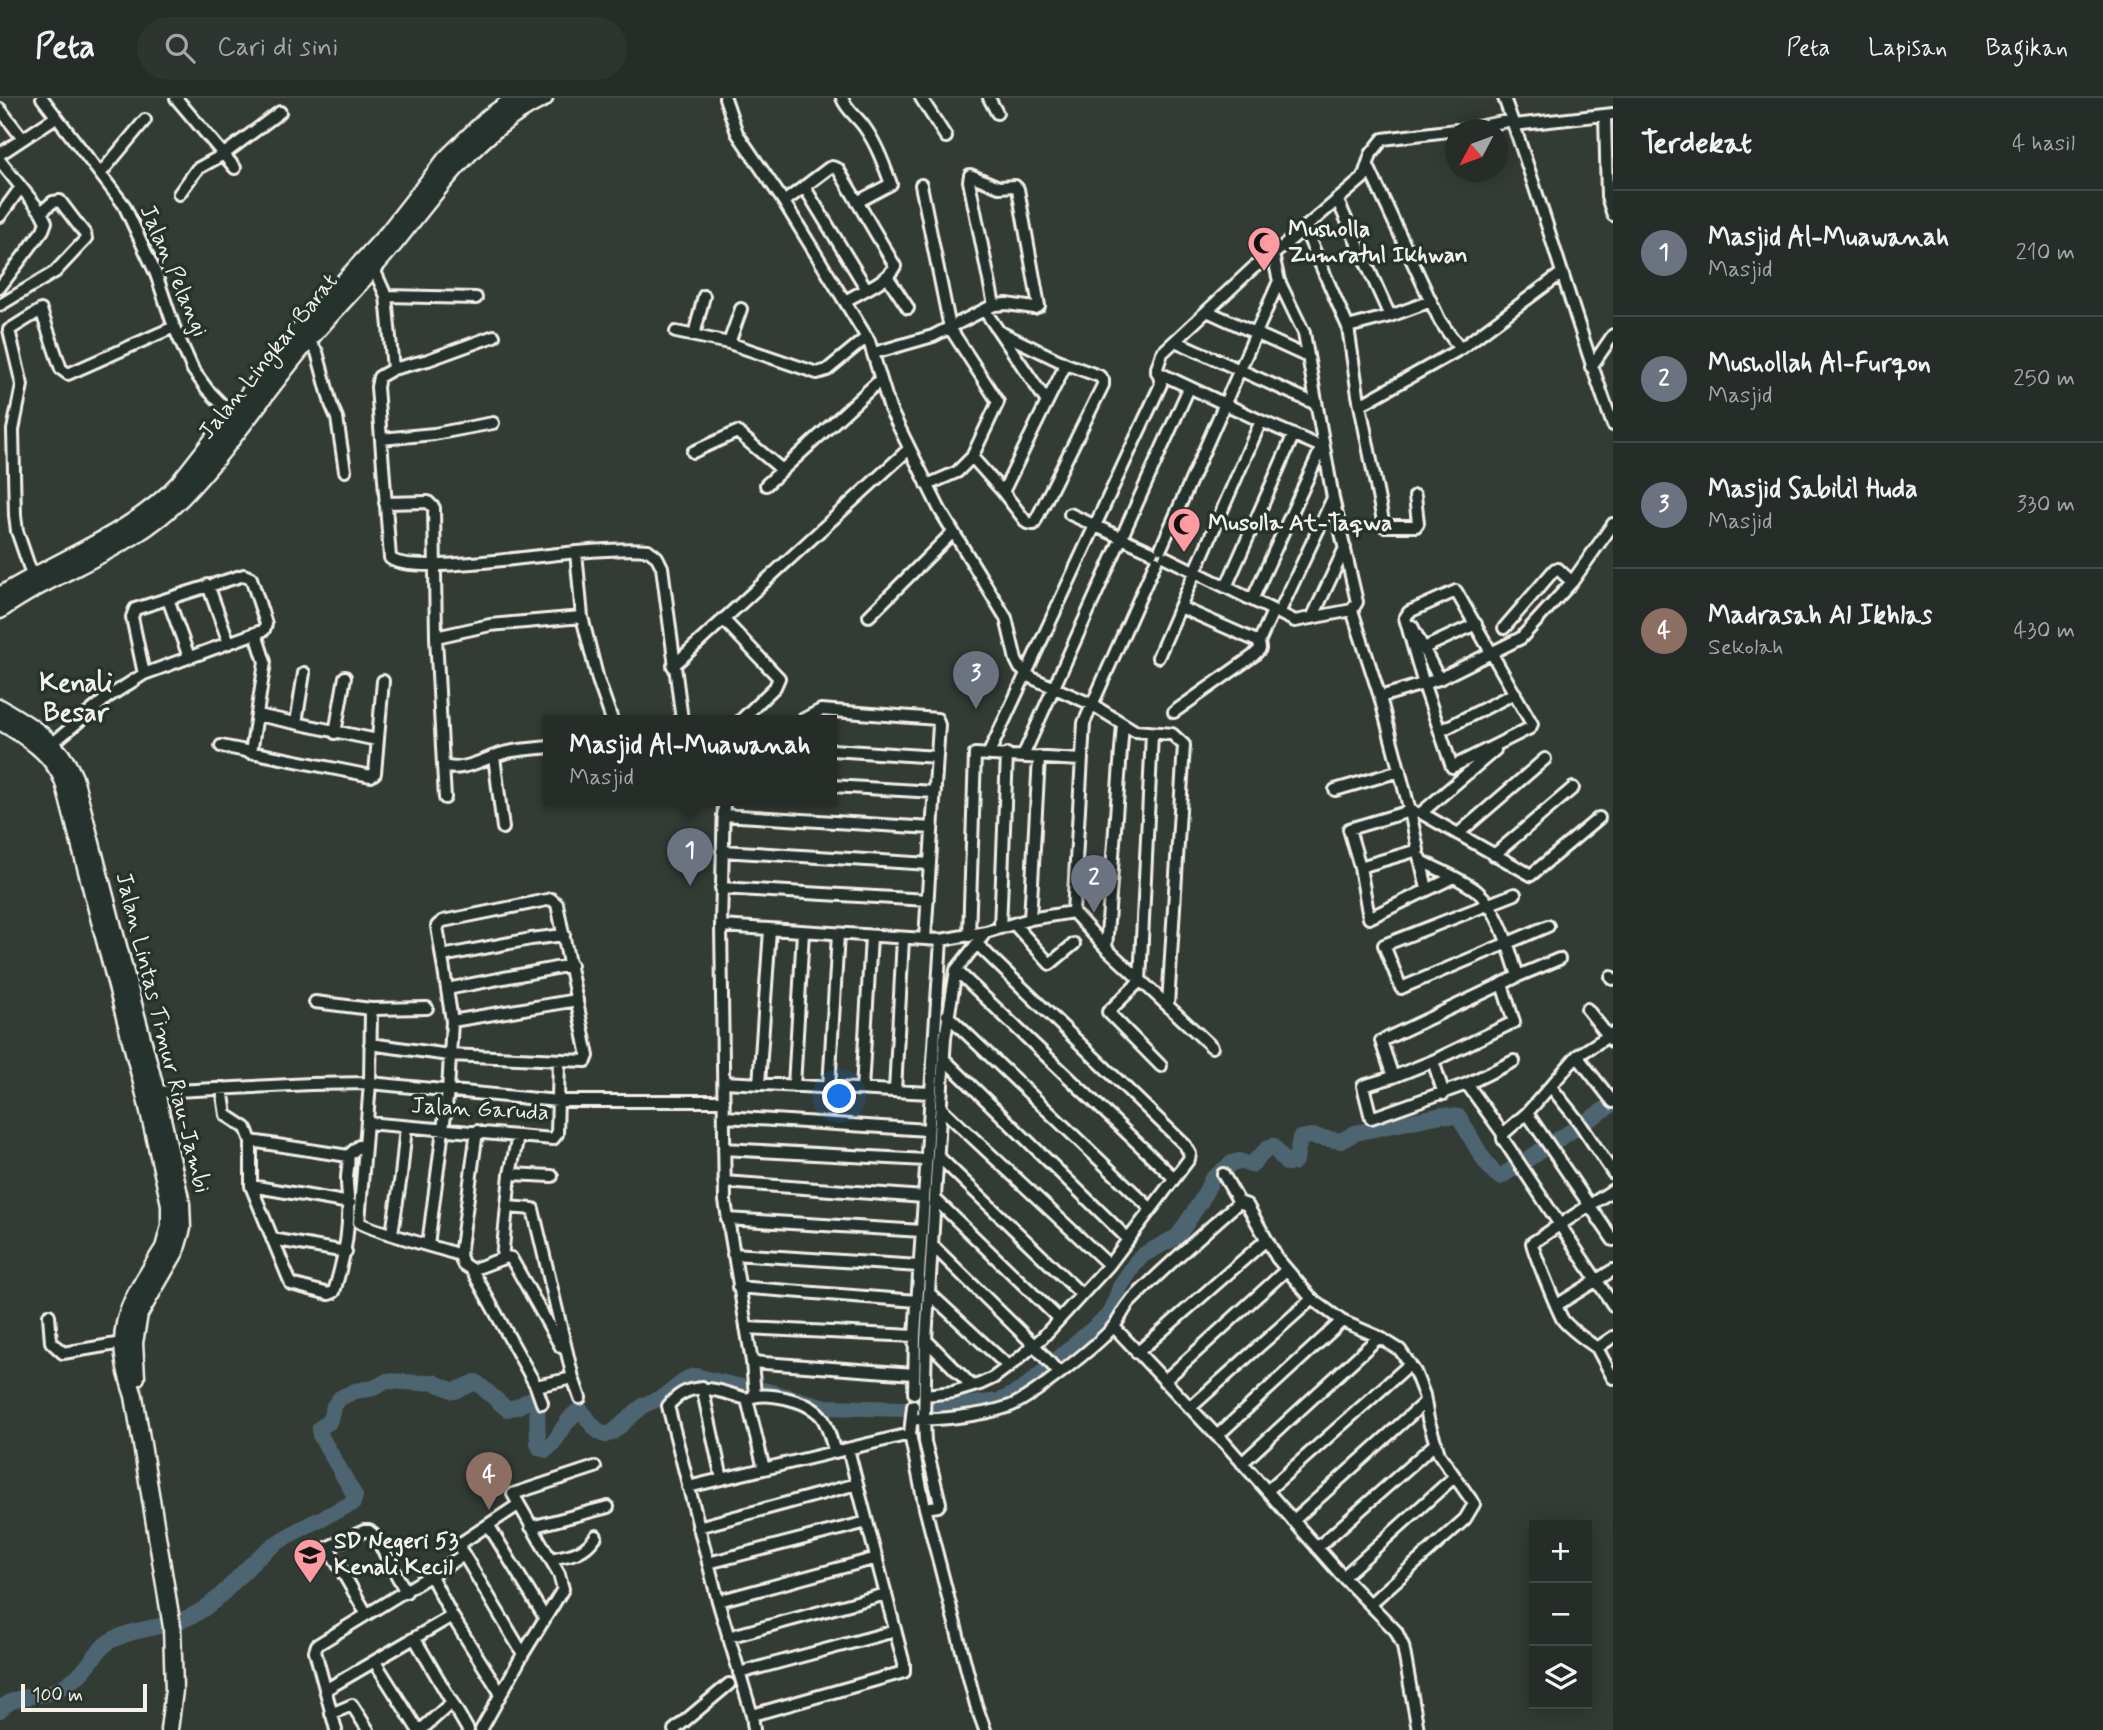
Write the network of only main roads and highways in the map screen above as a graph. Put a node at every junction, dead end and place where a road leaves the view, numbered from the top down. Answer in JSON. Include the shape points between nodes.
{"nodes":[{"id":1,"x":516,"y":98,"type":"edge"},
{"id":2,"x":544,"y":98,"type":"edge"},
{"id":3,"x":237,"y":420,"type":"junction"},
{"id":4,"x":0,"y":596,"type":"edge"},
{"id":5,"x":0,"y":610,"type":"edge"},
{"id":6,"x":0,"y":708,"type":"edge"},
{"id":7,"x":0,"y":721,"type":"edge"},
{"id":8,"x":48,"y":747,"type":"junction"},
{"id":9,"x":102,"y":907,"type":"junction"},
{"id":10,"x":134,"y":1396,"type":"junction"},
{"id":11,"x":169,"y":1730,"type":"edge"}],
"edges":[{"from":1,"to":3,"type":"highway","name":"Jalan Lingkar Barat","via":[[447,158],[389,232],[292,339]]},
{"from":2,"to":3,"type":"highway","name":"Jalan Lingkar Barat","via":[[503,122],[456,166]]},
{"from":3,"to":4,"type":"highway","name":"Jalan Lingkar Barat","via":[[148,512]]},
{"from":3,"to":5,"type":"highway","name":"Jalan Lingkar Barat","via":[[194,484],[156,520]]},
{"from":6,"to":8,"type":"highway","name":"Jalan Lintas Timur Riau-Jambi","via":[[32,727]]},
{"from":7,"to":8,"type":"highway","name":"Jalan Lintas Timur Riau-Jambi"},
{"from":8,"to":9,"type":"highway","name":"Jalan Lintas Timur Riau-Jambi","via":[[68,763],[75,778]]},
{"from":9,"to":10,"type":"highway","name":"Jalan Lintas Timur Riau-Jambi","via":[[171,1215],[164,1248],[127,1310],[122,1343]]},
{"from":9,"to":10,"type":"highway","name":"Jalan Lintas Timur Riau-Jambi","via":[[156,1092],[181,1203],[182,1228],[175,1252],[139,1314]]},
{"from":10,"to":11,"type":"highway","name":"Jalan Lintas Timur Riau-Jambi","via":[[171,1619],[174,1690]]}]}
